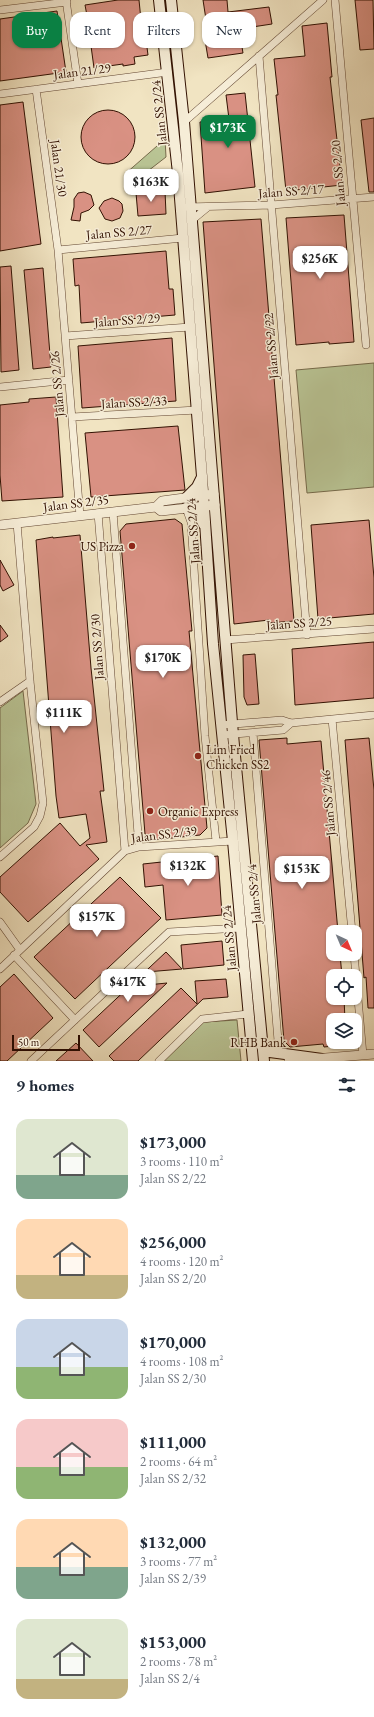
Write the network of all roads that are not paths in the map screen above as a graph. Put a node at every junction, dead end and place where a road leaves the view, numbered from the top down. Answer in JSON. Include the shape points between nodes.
{"nodes":[{"id":1,"x":159,"y":0,"type":"edge"},
{"id":2,"x":172,"y":0,"type":"edge"},
{"id":3,"x":323,"y":0,"type":"edge"},
{"id":4,"x":335,"y":0,"type":"edge"},
{"id":5,"x":66,"y":1,"type":"edge"},
{"id":6,"x":0,"y":10,"type":"edge"},
{"id":7,"x":177,"y":53,"type":"junction"},
{"id":8,"x":259,"y":56,"type":"junction"},
{"id":9,"x":168,"y":72,"type":"junction"},
{"id":10,"x":78,"y":84,"type":"junction"},
{"id":11,"x":36,"y":89,"type":"junction"},
{"id":12,"x":0,"y":94,"type":"edge"},
{"id":13,"x":184,"y":122,"type":"junction"},
{"id":14,"x":374,"y":197,"type":"edge"},
{"id":15,"x":353,"y":199,"type":"junction"},
{"id":16,"x":271,"y":205,"type":"junction"},
{"id":17,"x":185,"y":207,"type":"junction"},
{"id":18,"x":208,"y":207,"type":"junction"},
{"id":19,"x":191,"y":221,"type":"junction"},
{"id":20,"x":182,"y":238,"type":"junction"},
{"id":21,"x":58,"y":250,"type":"junction"},
{"id":22,"x":190,"y":327,"type":"junction"},
{"id":23,"x":65,"y":336,"type":"junction"},
{"id":24,"x":366,"y":345,"type":"dead end"},
{"id":25,"x":69,"y":380,"type":"junction"},
{"id":26,"x":0,"y":387,"type":"edge"},
{"id":27,"x":197,"y":410,"type":"junction"},
{"id":28,"x":72,"y":417,"type":"junction"},
{"id":29,"x":202,"y":476,"type":"junction"},
{"id":30,"x":214,"y":494,"type":"junction"},
{"id":31,"x":204,"y":495,"type":"junction"},
{"id":32,"x":186,"y":498,"type":"junction"},
{"id":33,"x":204,"y":506,"type":"junction"},
{"id":34,"x":215,"y":506,"type":"junction"},
{"id":35,"x":156,"y":507,"type":"junction"},
{"id":36,"x":186,"y":508,"type":"junction"},
{"id":37,"x":112,"y":512,"type":"junction"},
{"id":38,"x":98,"y":513,"type":"junction"},
{"id":39,"x":80,"y":516,"type":"junction"},
{"id":40,"x":17,"y":523,"type":"junction"},
{"id":41,"x":0,"y":525,"type":"edge"},
{"id":42,"x":205,"y":527,"type":"junction"},
{"id":43,"x":374,"y":629,"type":"edge"},
{"id":44,"x":307,"y":635,"type":"junction"},
{"id":45,"x":225,"y":640,"type":"junction"},
{"id":46,"x":30,"y":681,"type":"junction"},
{"id":47,"x":0,"y":702,"type":"edge"},
{"id":48,"x":374,"y":715,"type":"edge"},
{"id":49,"x":332,"y":719,"type":"junction"},
{"id":50,"x":291,"y":723,"type":"junction"},
{"id":51,"x":233,"y":729,"type":"junction"},
{"id":52,"x":222,"y":730,"type":"junction"},
{"id":53,"x":253,"y":733,"type":"junction"},
{"id":54,"x":216,"y":841,"type":"junction"},
{"id":55,"x":233,"y":841,"type":"junction"},
{"id":56,"x":138,"y":847,"type":"junction"},
{"id":57,"x":125,"y":851,"type":"junction"},
{"id":58,"x":0,"y":857,"type":"edge"},
{"id":59,"x":0,"y":922,"type":"edge"},
{"id":60,"x":351,"y":925,"type":"edge"},
{"id":61,"x":241,"y":928,"type":"junction"},
{"id":62,"x":20,"y":950,"type":"junction"},
{"id":63,"x":14,"y":955,"type":"junction"},
{"id":64,"x":355,"y":961,"type":"edge"},
{"id":65,"x":0,"y":969,"type":"edge"},
{"id":66,"x":248,"y":1014,"type":"junction"},
{"id":67,"x":75,"y":1020,"type":"junction"},
{"id":68,"x":262,"y":1046,"type":"junction"},
{"id":69,"x":280,"y":1053,"type":"junction"},
{"id":70,"x":374,"y":1054,"type":"edge"},
{"id":71,"x":363,"y":1055,"type":"junction"},
{"id":72,"x":322,"y":1059,"type":"junction"},
{"id":73,"x":31,"y":1061,"type":"edge"},
{"id":74,"x":159,"y":1061,"type":"edge"},
{"id":75,"x":253,"y":1061,"type":"edge"},
{"id":76,"x":264,"y":1061,"type":"edge"},
{"id":77,"x":289,"y":1061,"type":"edge"}],
"edges":[{"from":1,"to":9,"type":"main road","name":"Jalan SS 2/24"},
{"from":2,"to":7,"type":"main road","name":"Jalan SS 2/24"},
{"from":3,"to":8,"type":"street"},
{"from":4,"to":15,"type":"street","name":"Jalan SS 2/20"},
{"from":5,"to":6,"type":"street"},
{"from":5,"to":10,"type":"street"},
{"from":7,"to":9,"type":"main road","via":[[173,68]]},
{"from":7,"to":13,"type":"main road","name":"Jalan SS 2/24"},
{"from":8,"to":13,"type":"street"},
{"from":8,"to":16,"type":"street","name":"Jalan SS 2/22"},
{"from":9,"to":10,"type":"street","name":"Jalan 21/29"},
{"from":9,"to":17,"type":"main road","name":"Jalan SS 2/24"},
{"from":10,"to":11,"type":"street","name":"Jalan 21/29"},
{"from":11,"to":12,"type":"street","name":"Jalan 21/29"},
{"from":11,"to":21,"type":"street","name":"Jalan 21/30"},
{"from":13,"to":17,"type":"main road","name":"Jalan SS 2/24"},
{"from":14,"to":15,"type":"street","name":"Jalan SS 2/17"},
{"from":15,"to":16,"type":"street","name":"Jalan SS 2/17"},
{"from":15,"to":24,"type":"street","name":"Jalan SS 2/20"},
{"from":16,"to":18,"type":"street","name":"Jalan SS 2/17"},
{"from":16,"to":44,"type":"street","name":"Jalan SS 2/22"},
{"from":17,"to":18,"type":"street","name":"Jalan SS 2/17"},
{"from":17,"to":19,"type":"main road","name":"Jalan SS 2/24"},
{"from":17,"to":20,"type":"main road","name":"Jalan SS 2/24"},
{"from":18,"to":19,"type":"street"},
{"from":19,"to":30,"type":"main road","name":"Jalan SS 2/24"},
{"from":20,"to":21,"type":"street","name":"Jalan SS 2/27"},
{"from":20,"to":22,"type":"main road","name":"Jalan SS 2/24"},
{"from":21,"to":23,"type":"street","name":"Jalan SS 2/26"},
{"from":22,"to":23,"type":"street","name":"Jalan SS 2/29"},
{"from":22,"to":27,"type":"main road","name":"Jalan SS 2/24"},
{"from":23,"to":25,"type":"street","name":"Jalan SS 2/26"},
{"from":25,"to":26,"type":"street"},
{"from":25,"to":28,"type":"street","name":"Jalan SS 2/26"},
{"from":27,"to":28,"type":"street","name":"Jalan SS 2/33"},
{"from":27,"to":29,"type":"main road","name":"Jalan SS 2/24"},
{"from":28,"to":39,"type":"street","name":"Jalan SS 2/26"},
{"from":29,"to":31,"type":"main road","name":"Jalan SS 2/24"},
{"from":29,"to":32,"type":"main road","via":[[197,487]]},
{"from":30,"to":31,"type":"street","name":"Jalan SS 2/35"},
{"from":30,"to":34,"type":"main road","name":"Jalan SS 2/24"},
{"from":31,"to":32,"type":"street","name":"Jalan SS 2/35"},
{"from":31,"to":33,"type":"main road","name":"Jalan SS 2/24"},
{"from":32,"to":35,"type":"street","name":"Jalan SS 2/35","via":[[162,501]]},
{"from":33,"to":34,"type":"street","name":"Jalan SS 2/35"},
{"from":33,"to":36,"type":"street","name":"Jalan SS 2/35"},
{"from":33,"to":42,"type":"main road","name":"Jalan SS 2/24"},
{"from":34,"to":45,"type":"main road","name":"Jalan SS 2/24"},
{"from":35,"to":36,"type":"street","name":"Jalan SS 2/35","via":[[161,510]]},
{"from":35,"to":37,"type":"street","name":"Jalan SS 2/35"},
{"from":36,"to":42,"type":"main road","via":[[200,516]]},
{"from":36,"to":54,"type":"street","via":[[191,522],[205,736]]},
{"from":37,"to":38,"type":"street","name":"Jalan SS 2/35"},
{"from":37,"to":56,"type":"street"},
{"from":38,"to":39,"type":"street","name":"Jalan SS 2/35"},
{"from":38,"to":57,"type":"street","name":"Jalan SS 2/30"},
{"from":39,"to":40,"type":"street","name":"Jalan SS 2/35"},
{"from":40,"to":41,"type":"street","name":"Jalan SS 2/35"},
{"from":40,"to":46,"type":"street"},
{"from":42,"to":52,"type":"main road","name":"Jalan SS 2/24"},
{"from":43,"to":44,"type":"street","name":"Jalan SS 2/25"},
{"from":44,"to":45,"type":"street","name":"Jalan SS 2/25"},
{"from":45,"to":51,"type":"main road","name":"Jalan SS 2/24"},
{"from":46,"to":47,"type":"street"},
{"from":46,"to":58,"type":"street","via":[[43,803],[34,827]]},
{"from":48,"to":49,"type":"street"},
{"from":49,"to":50,"type":"street"},
{"from":49,"to":60,"type":"street","name":"Jalan SS 2/46"},
{"from":50,"to":51,"type":"street","via":[[282,720]]},
{"from":50,"to":53,"type":"street","via":[[283,730]]},
{"from":51,"to":52,"type":"street"},
{"from":51,"to":53,"type":"street"},
{"from":51,"to":68,"type":"main road","name":"Jalan SS 2/24"},
{"from":52,"to":55,"type":"main road","name":"Jalan SS 2/24"},
{"from":53,"to":69,"type":"street","name":"Jalan SS 2/4"},
{"from":54,"to":55,"type":"street","name":"Jalan SS 2/39"},
{"from":54,"to":56,"type":"street","name":"Jalan SS 2/39"},
{"from":55,"to":61,"type":"main road","name":"Jalan SS 2/24"},
{"from":56,"to":57,"type":"street","name":"Jalan SS 2/39"},
{"from":57,"to":62,"type":"street","name":"Jalan SS 2/39"},
{"from":59,"to":62,"type":"street"},
{"from":61,"to":66,"type":"main road","name":"Jalan SS 2/24"},
{"from":61,"to":67,"type":"street","via":[[169,932]]},
{"from":62,"to":63,"type":"street","name":"Jalan SS 2/39"},
{"from":63,"to":65,"type":"street","name":"Jalan SS 2/39"},
{"from":63,"to":67,"type":"street"},
{"from":64,"to":71,"type":"street"},
{"from":66,"to":74,"type":"street","via":[[202,1019]]},
{"from":66,"to":75,"type":"main road","name":"Jalan SS 2/24"},
{"from":67,"to":73,"type":"street"},
{"from":68,"to":69,"type":"main road","via":[[270,1052]]},
{"from":68,"to":76,"type":"main road","name":"Jalan SS 2/24"},
{"from":69,"to":72,"type":"main road"},
{"from":70,"to":71,"type":"street"},
{"from":71,"to":72,"type":"street"},
{"from":72,"to":77,"type":"street"}]}
